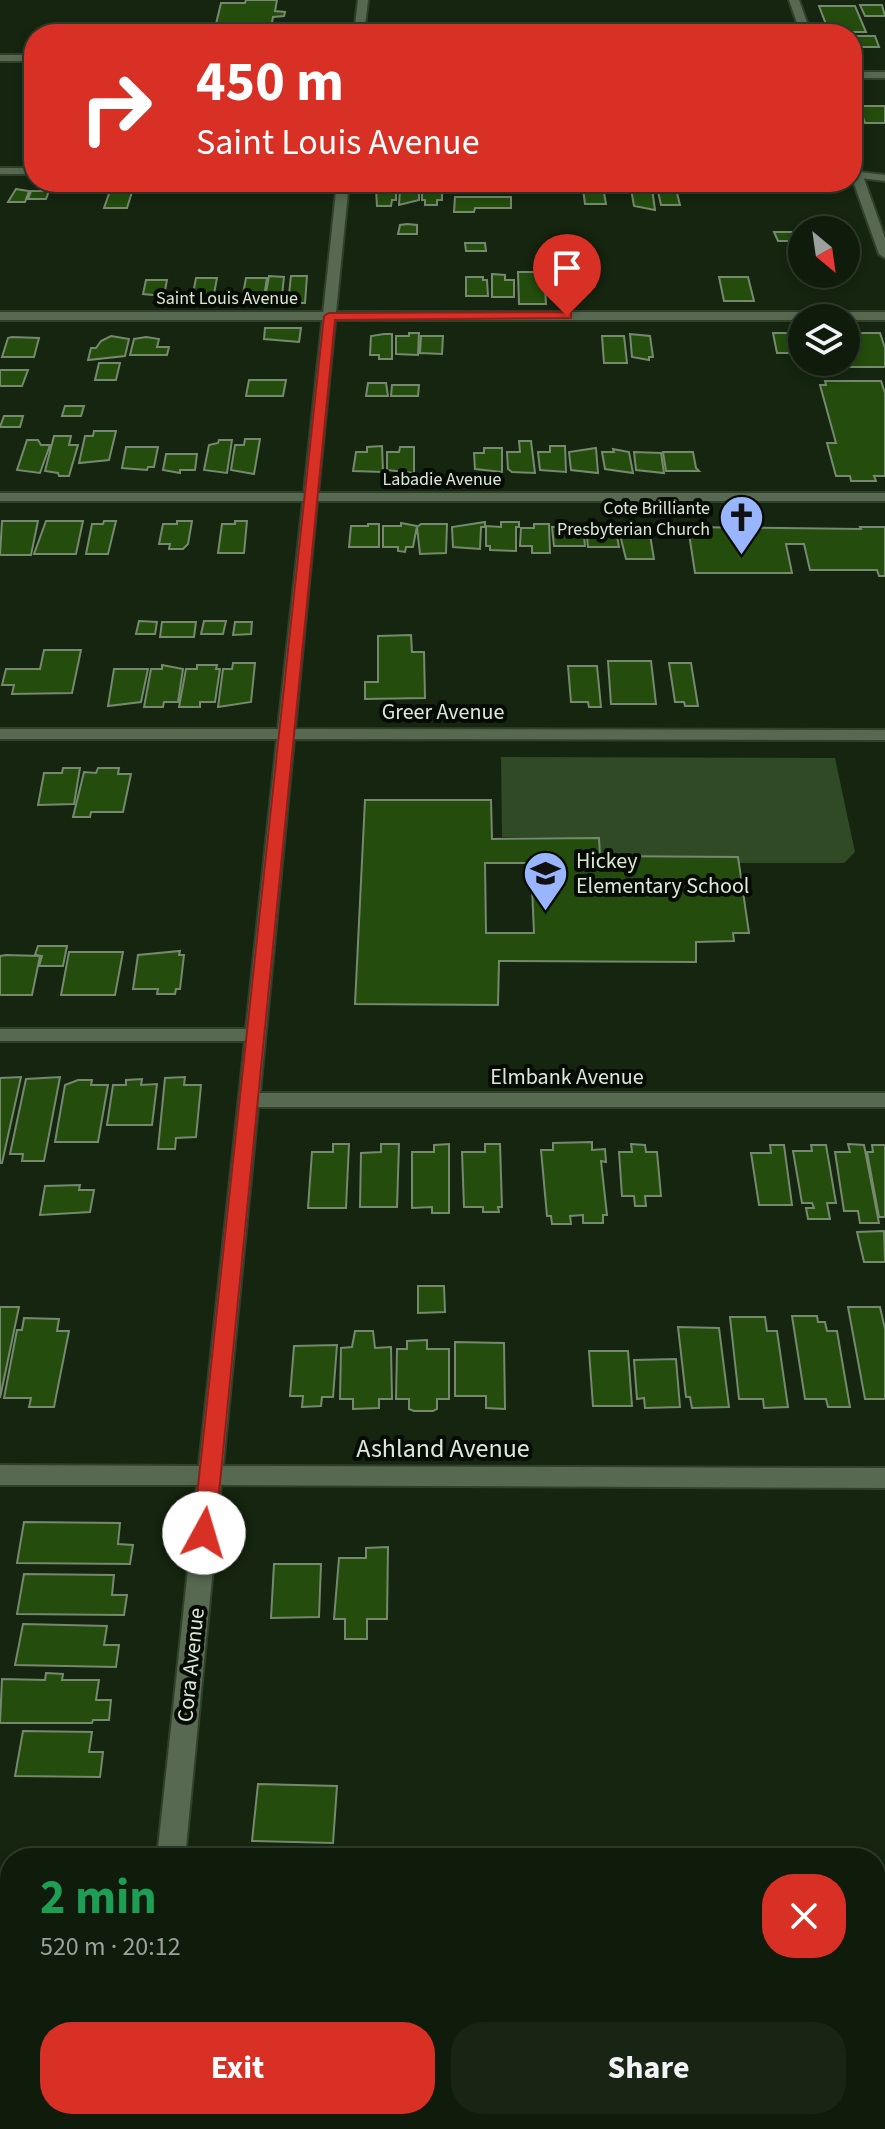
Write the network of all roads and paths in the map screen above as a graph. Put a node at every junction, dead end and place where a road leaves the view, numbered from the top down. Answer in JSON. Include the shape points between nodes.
{"nodes":[{"id":1,"x":363,"y":0,"type":"edge"},
{"id":2,"x":794,"y":0,"type":"edge"},
{"id":3,"x":360,"y":24,"type":"edge"},
{"id":4,"x":802,"y":24,"type":"edge"},
{"id":5,"x":0,"y":58,"type":"edge"},
{"id":6,"x":24,"y":58,"type":"edge"},
{"id":7,"x":862,"y":75,"type":"edge"},
{"id":8,"x":885,"y":75,"type":"edge"},
{"id":9,"x":0,"y":171,"type":"edge"},
{"id":10,"x":24,"y":171,"type":"edge"},
{"id":11,"x":862,"y":175,"type":"edge"},
{"id":12,"x":885,"y":178,"type":"edge"},
{"id":13,"x":342,"y":192,"type":"edge"},
{"id":14,"x":861,"y":192,"type":"edge"},
{"id":15,"x":885,"y":254,"type":"edge"},
{"id":16,"x":0,"y":316,"type":"edge"},
{"id":17,"x":329,"y":316,"type":"junction"},
{"id":18,"x":885,"y":316,"type":"edge"},
{"id":19,"x":0,"y":497,"type":"edge"},
{"id":20,"x":311,"y":497,"type":"junction"},
{"id":21,"x":885,"y":497,"type":"edge"},
{"id":22,"x":0,"y":734,"type":"edge"},
{"id":23,"x":286,"y":734,"type":"junction"},
{"id":24,"x":885,"y":735,"type":"edge"},
{"id":25,"x":0,"y":1035,"type":"edge"},
{"id":26,"x":255,"y":1035,"type":"junction"},
{"id":27,"x":248,"y":1100,"type":"junction"},
{"id":28,"x":885,"y":1100,"type":"edge"},
{"id":29,"x":210,"y":1474,"type":"junction"},
{"id":30,"x":0,"y":1475,"type":"edge"},
{"id":31,"x":885,"y":1478,"type":"edge"},
{"id":32,"x":172,"y":1848,"type":"edge"}],
"edges":[{"from":1,"to":3,"type":"street"},
{"from":2,"to":4,"type":"street"},
{"from":5,"to":6,"type":"street"},
{"from":7,"to":8,"type":"street"},
{"from":9,"to":10,"type":"street"},
{"from":11,"to":12,"type":"street"},
{"from":13,"to":17,"type":"street","name":"Cora Avenue"},
{"from":14,"to":15,"type":"street"},
{"from":16,"to":17,"type":"street","name":"Saint Louis Avenue"},
{"from":17,"to":18,"type":"street","name":"Saint Louis Avenue"},
{"from":17,"to":20,"type":"street","name":"Cora Avenue"},
{"from":19,"to":20,"type":"street","name":"Labadie Avenue"},
{"from":20,"to":21,"type":"street","name":"Labadie Avenue"},
{"from":20,"to":23,"type":"street","name":"Cora Avenue"},
{"from":22,"to":23,"type":"street","name":"Greer Avenue"},
{"from":23,"to":24,"type":"street","name":"Greer Avenue"},
{"from":23,"to":26,"type":"street","name":"Cora Avenue"},
{"from":25,"to":26,"type":"street"},
{"from":26,"to":27,"type":"street","name":"Cora Avenue"},
{"from":27,"to":28,"type":"street","name":"Elmbank Avenue"},
{"from":27,"to":29,"type":"street","name":"Cora Avenue"},
{"from":29,"to":30,"type":"street","name":"Ashland Avenue"},
{"from":29,"to":31,"type":"street","name":"Ashland Avenue"},
{"from":29,"to":32,"type":"street","name":"Cora Avenue"}]}
